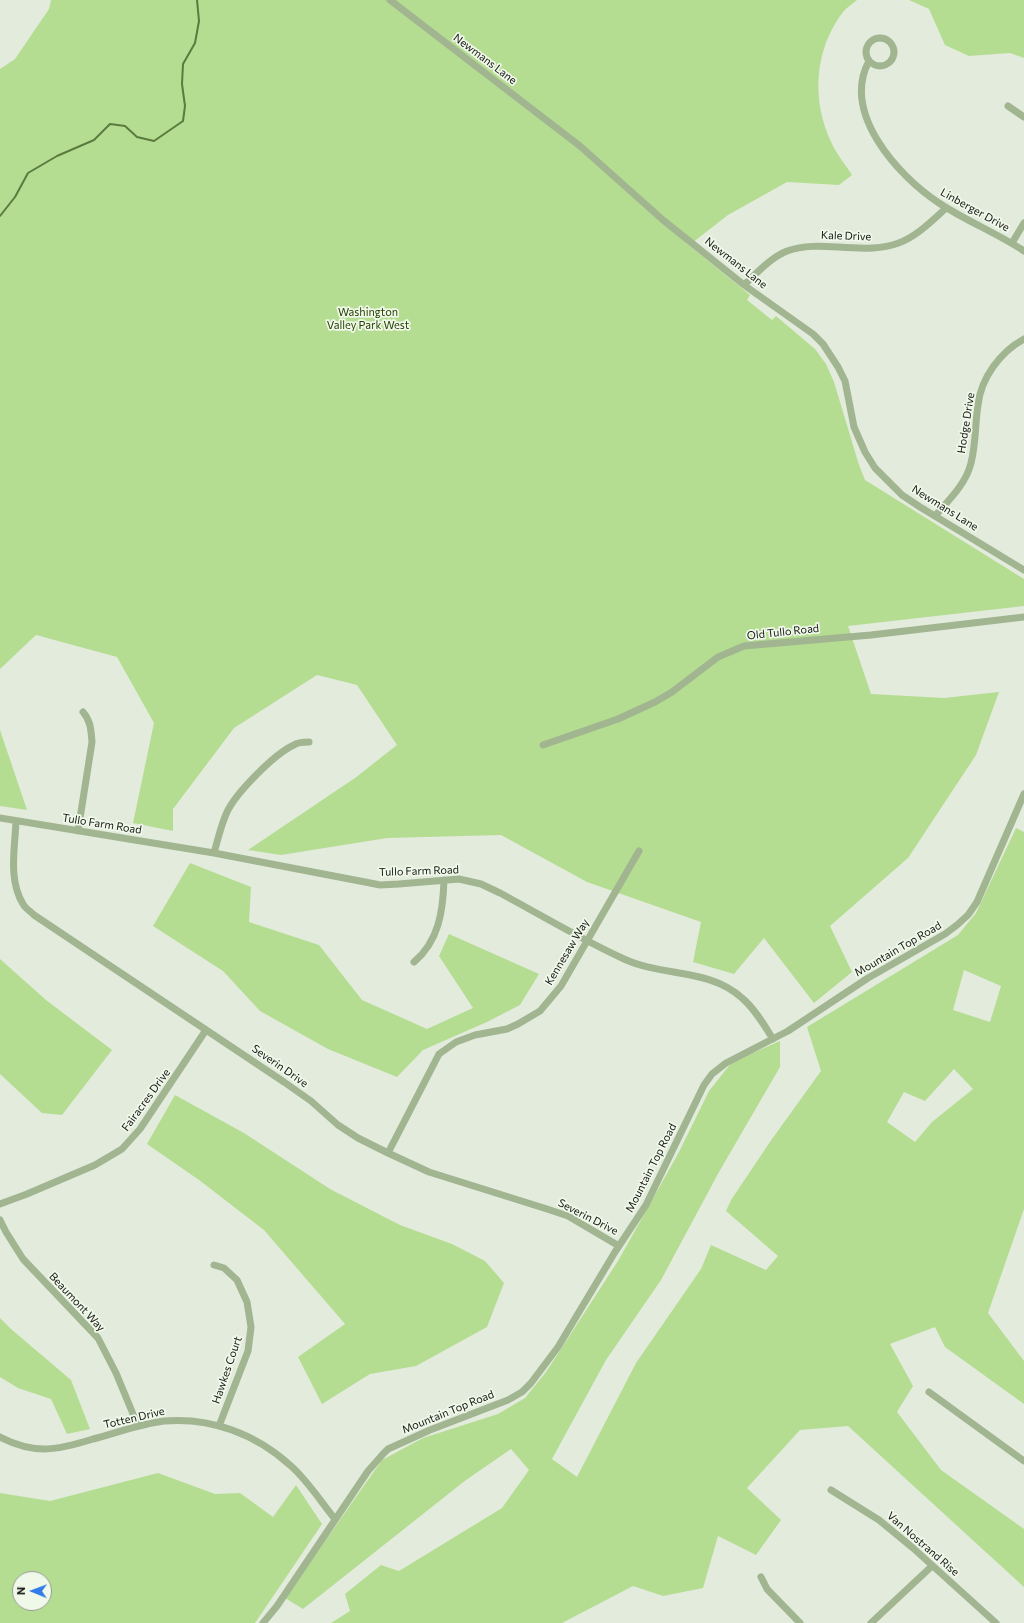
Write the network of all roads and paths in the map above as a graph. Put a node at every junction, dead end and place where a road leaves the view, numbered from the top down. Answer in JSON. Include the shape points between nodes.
{"nodes":[{"id":1,"x":390,"y":0,"type":"edge"},
{"id":2,"x":869,"y":62,"type":"junction"},
{"id":3,"x":1008,"y":106,"type":"dead end"},
{"id":4,"x":1024,"y":117,"type":"edge"},
{"id":5,"x":946,"y":208,"type":"junction"},
{"id":6,"x":1024,"y":222,"type":"edge"},
{"id":7,"x":1012,"y":243,"type":"junction"},
{"id":8,"x":1024,"y":251,"type":"edge"},
{"id":9,"x":744,"y":285,"type":"junction"},
{"id":10,"x":1024,"y":339,"type":"edge"},
{"id":11,"x":935,"y":516,"type":"junction"},
{"id":12,"x":1024,"y":570,"type":"edge"},
{"id":13,"x":1024,"y":617,"type":"edge"},
{"id":14,"x":84,"y":712,"type":"dead end"},
{"id":15,"x":309,"y":742,"type":"dead end"},
{"id":16,"x":543,"y":745,"type":"dead end"},
{"id":17,"x":1024,"y":794,"type":"edge"},
{"id":18,"x":0,"y":818,"type":"edge"},
{"id":19,"x":16,"y":821,"type":"junction"},
{"id":20,"x":78,"y":831,"type":"junction"},
{"id":21,"x":639,"y":851,"type":"dead end"},
{"id":22,"x":214,"y":853,"type":"junction"},
{"id":23,"x":444,"y":880,"type":"junction"},
{"id":24,"x":586,"y":940,"type":"junction"},
{"id":25,"x":414,"y":962,"type":"dead end"},
{"id":26,"x":206,"y":1030,"type":"junction"},
{"id":27,"x":773,"y":1039,"type":"junction"},
{"id":28,"x":388,"y":1153,"type":"junction"},
{"id":29,"x":0,"y":1204,"type":"edge"},
{"id":30,"x":0,"y":1220,"type":"edge"},
{"id":31,"x":619,"y":1246,"type":"junction"},
{"id":32,"x":214,"y":1265,"type":"dead end"},
{"id":33,"x":929,"y":1392,"type":"dead end"},
{"id":34,"x":138,"y":1426,"type":"junction"},
{"id":35,"x":219,"y":1426,"type":"junction"},
{"id":36,"x":0,"y":1438,"type":"edge"},
{"id":37,"x":1024,"y":1461,"type":"edge"},
{"id":38,"x":831,"y":1490,"type":"dead end"},
{"id":39,"x":335,"y":1519,"type":"junction"},
{"id":40,"x":932,"y":1566,"type":"junction"},
{"id":41,"x":761,"y":1577,"type":"dead end"},
{"id":42,"x":263,"y":1623,"type":"edge"},
{"id":43,"x":800,"y":1623,"type":"edge"},
{"id":44,"x":871,"y":1623,"type":"edge"},
{"id":45,"x":996,"y":1623,"type":"edge"}],
"edges":[{"from":1,"to":9,"type":"street","name":"Newmans Lane","via":[[580,146],[663,220]]},
{"from":2,"to":2,"type":"street","name":"Linberger Drive","via":[[877,66],[890,62],[894,48],[889,41],[880,37],[871,40],[865,53]]},
{"from":2,"to":5,"type":"street","name":"Linberger Drive","via":[[864,71],[862,90],[867,121],[874,135],[904,174]]},
{"from":3,"to":4,"type":"street"},
{"from":5,"to":7,"type":"street","name":"Linberger Drive"},
{"from":5,"to":9,"type":"street","name":"Kale Drive","via":[[924,229],[902,243],[869,249],[802,247],[774,258]]},
{"from":6,"to":7,"type":"street"},
{"from":7,"to":8,"type":"street","name":"Linberger Drive"},
{"from":9,"to":11,"type":"street","name":"Newmans Lane","via":[[823,344],[845,381],[854,428],[875,468],[902,495]]},
{"from":10,"to":11,"type":"street","name":"Hodge Drive","via":[[1011,348],[989,373],[978,404],[976,439],[971,463],[962,483]]},
{"from":11,"to":12,"type":"street","name":"Newmans Lane"},
{"from":13,"to":16,"type":"street","name":"Old Tullo Road","via":[[871,635],[744,646],[718,657],[655,702],[618,719]]},
{"from":14,"to":20,"type":"street","via":[[88,718],[92,742]]},
{"from":15,"to":22,"type":"street","via":[[294,744],[244,788],[227,812]]},
{"from":17,"to":27,"type":"street","name":"Mountain Top Road","via":[[977,902],[957,926],[868,978]]},
{"from":18,"to":19,"type":"street","name":"Tullo Farm Road"},
{"from":19,"to":20,"type":"street","name":"Tullo Farm Road"},
{"from":19,"to":26,"type":"street","name":"Severin Drive","via":[[14,875],[23,905],[34,915]]},
{"from":20,"to":22,"type":"street","name":"Tullo Farm Road"},
{"from":21,"to":24,"type":"street","name":"Kennesaw Way"},
{"from":22,"to":23,"type":"street","name":"Tullo Farm Road","via":[[380,884]]},
{"from":23,"to":24,"type":"street","name":"Tullo Farm Road","via":[[459,879],[481,884]]},
{"from":23,"to":25,"type":"street","via":[[443,906],[437,930],[428,947]]},
{"from":24,"to":27,"type":"street","name":"Tullo Farm Road","via":[[625,960],[699,976],[720,984],[748,1003]]},
{"from":24,"to":28,"type":"street","name":"Kennesaw Way","via":[[561,986],[540,1010],[507,1029],[475,1035],[456,1042],[439,1054]]},
{"from":26,"to":28,"type":"street","name":"Severin Drive","via":[[311,1101],[358,1138]]},
{"from":26,"to":29,"type":"street","name":"Fairacres Drive","via":[[140,1129],[122,1149],[95,1165]]},
{"from":27,"to":31,"type":"street","name":"Mountain Top Road","via":[[726,1063],[712,1074],[704,1085],[646,1205]]},
{"from":28,"to":31,"type":"street","name":"Severin Drive","via":[[429,1172],[568,1216]]},
{"from":30,"to":34,"type":"street","name":"Beaumont Way","via":[[23,1259],[98,1338]]},
{"from":31,"to":39,"type":"street","name":"Mountain Top Road","via":[[558,1347],[522,1392],[388,1449],[368,1471]]},
{"from":32,"to":35,"type":"street","name":"Hawkes Court","via":[[224,1268],[237,1280],[247,1302],[251,1327],[248,1350]]},
{"from":33,"to":37,"type":"street"},
{"from":34,"to":35,"type":"street","name":"Totten Drive","via":[[180,1421]]},
{"from":34,"to":36,"type":"street","name":"Totten Drive","via":[[65,1448],[48,1450],[20,1446]]},
{"from":35,"to":39,"type":"street","name":"Totten Drive","via":[[257,1440],[292,1466]]},
{"from":38,"to":40,"type":"street","name":"Van Nostrand Rise","via":[[879,1520]]},
{"from":39,"to":42,"type":"street","name":"Mountain Top Road"},
{"from":40,"to":44,"type":"street"},
{"from":40,"to":45,"type":"street","name":"Van Nostrand Rise"},
{"from":41,"to":43,"type":"street","via":[[768,1589]]}]}
